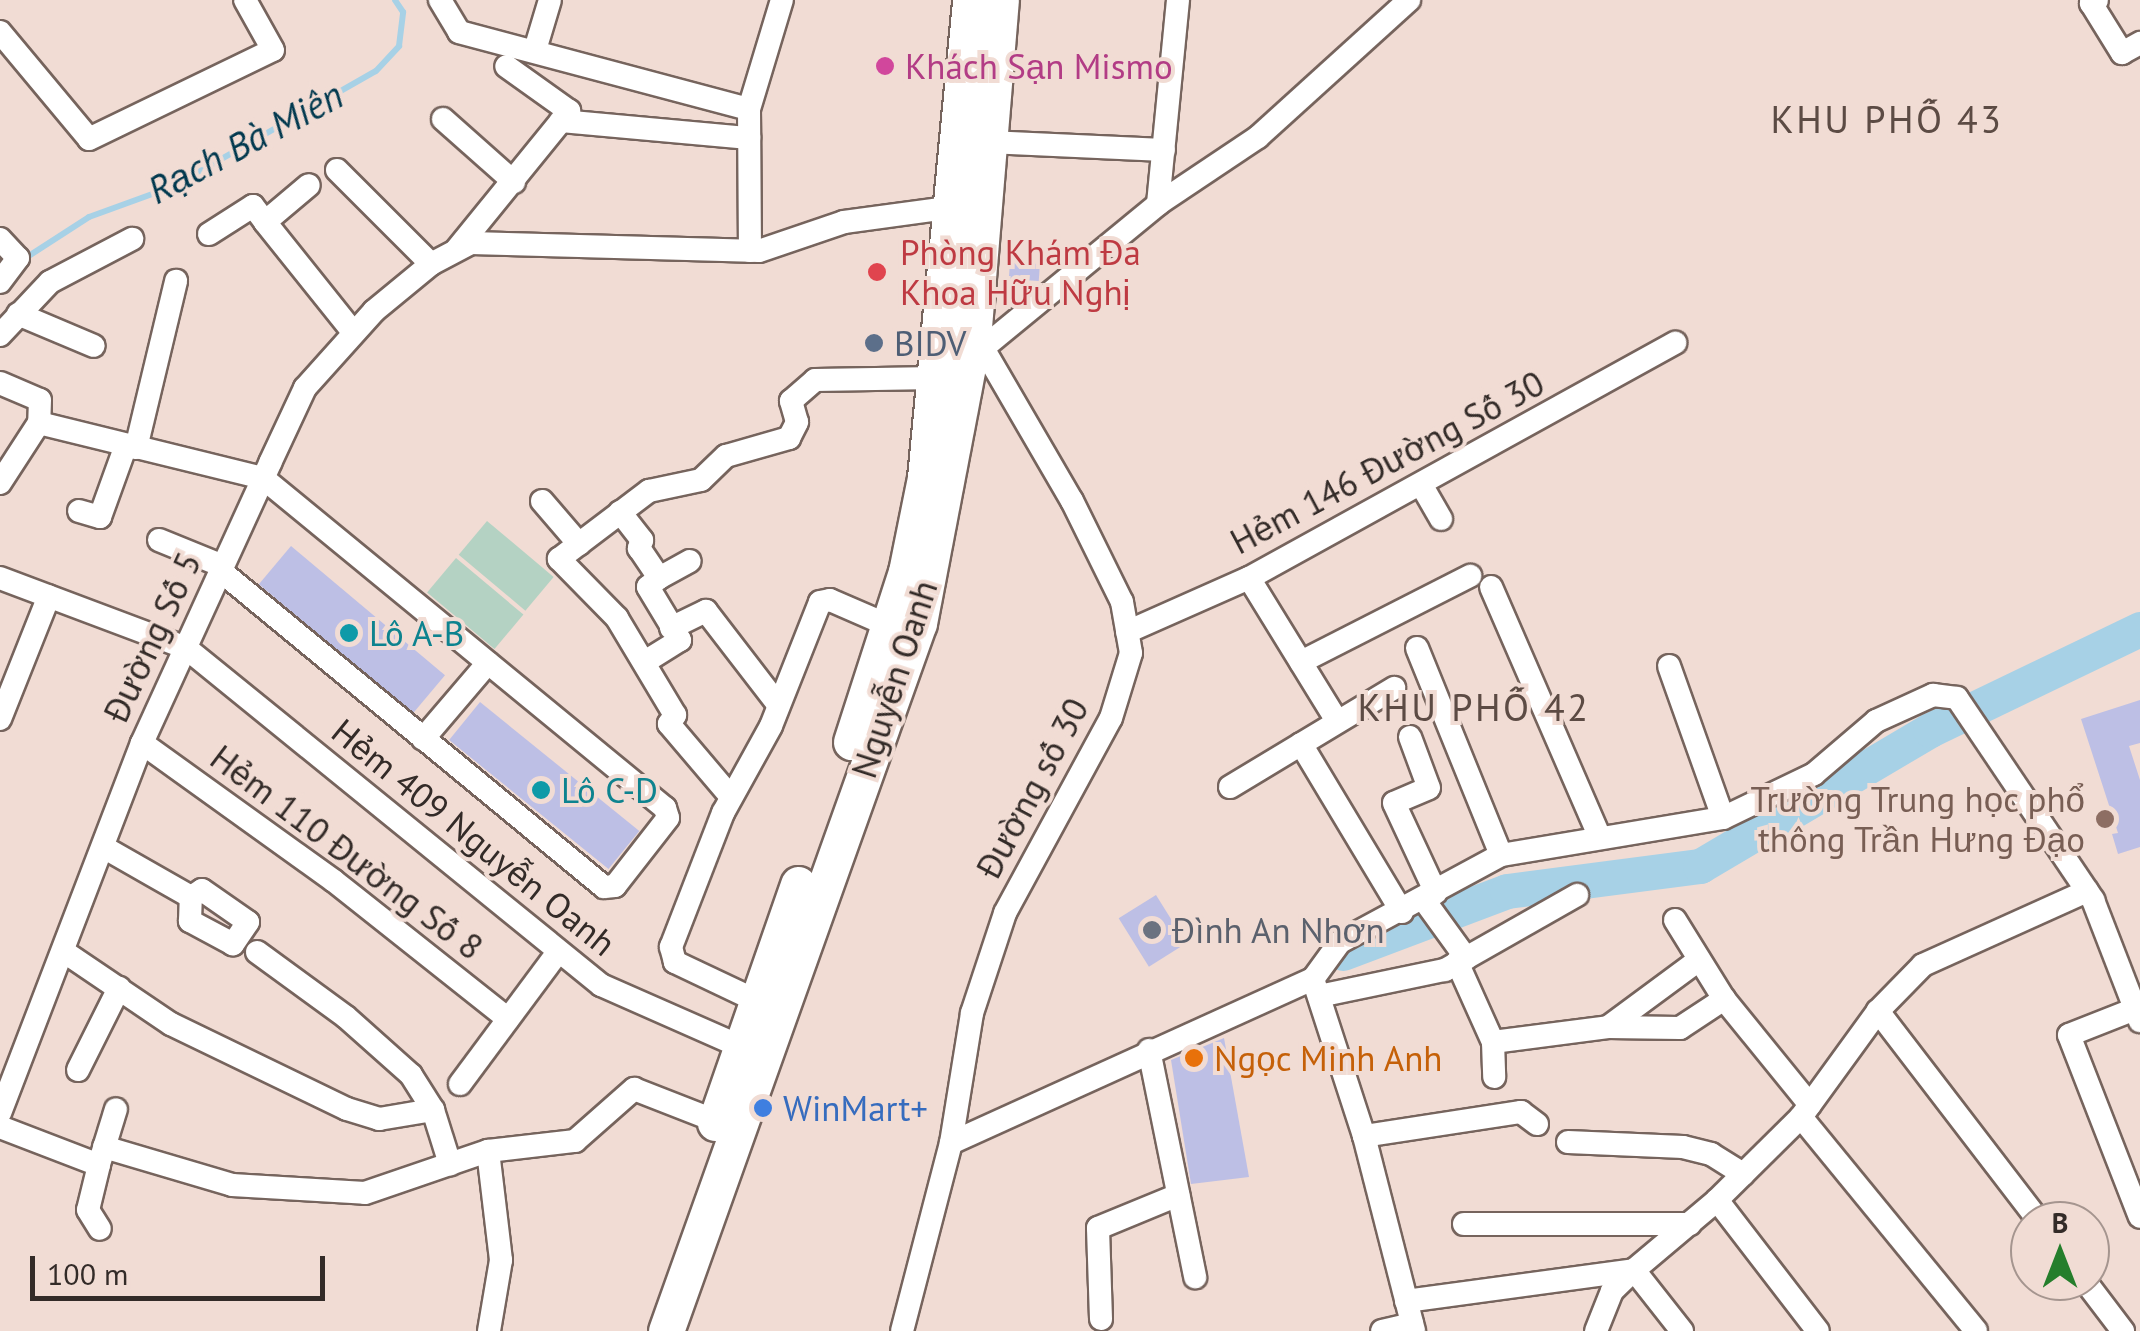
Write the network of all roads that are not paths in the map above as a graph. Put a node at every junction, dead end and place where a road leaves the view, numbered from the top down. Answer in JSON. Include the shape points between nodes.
{"nodes":[{"id":1,"x":245,"y":0,"type":"edge"},
{"id":2,"x":550,"y":0,"type":"edge"},
{"id":3,"x":782,"y":0,"type":"edge"},
{"id":4,"x":970,"y":0,"type":"edge"},
{"id":5,"x":1002,"y":0,"type":"edge"},
{"id":6,"x":1178,"y":0,"type":"edge"},
{"id":7,"x":1409,"y":0,"type":"edge"},
{"id":8,"x":2097,"y":0,"type":"edge"},
{"id":9,"x":443,"y":7,"type":"edge"},
{"id":10,"x":0,"y":32,"type":"edge"},
{"id":11,"x":2131,"y":48,"type":"edge"},
{"id":12,"x":535,"y":50,"type":"junction"},
{"id":13,"x":506,"y":66,"type":"dead end"},
{"id":14,"x":749,"y":109,"type":"junction"},
{"id":15,"x":443,"y":119,"type":"dead end"},
{"id":16,"x":562,"y":121,"type":"junction"},
{"id":17,"x":749,"y":138,"type":"junction"},
{"id":18,"x":988,"y":142,"type":"junction"},
{"id":19,"x":1164,"y":150,"type":"junction"},
{"id":20,"x":337,"y":170,"type":"dead end"},
{"id":21,"x":514,"y":182,"type":"junction"},
{"id":22,"x":308,"y":186,"type":"dead end"},
{"id":23,"x":1158,"y":204,"type":"junction"},
{"id":24,"x":965,"y":209,"type":"junction"},
{"id":25,"x":265,"y":222,"type":"junction"},
{"id":26,"x":209,"y":234,"type":"dead end"},
{"id":27,"x":0,"y":239,"type":"edge"},
{"id":28,"x":132,"y":239,"type":"dead end"},
{"id":29,"x":457,"y":249,"type":"junction"},
{"id":30,"x":744,"y":251,"type":"junction"},
{"id":31,"x":431,"y":264,"type":"junction"},
{"id":32,"x":176,"y":281,"type":"dead end"},
{"id":33,"x":0,"y":282,"type":"edge"},
{"id":34,"x":18,"y":314,"type":"junction"},
{"id":35,"x":354,"y":332,"type":"junction"},
{"id":36,"x":0,"y":335,"type":"edge"},
{"id":37,"x":966,"y":341,"type":"junction"},
{"id":38,"x":1676,"y":344,"type":"dead end"},
{"id":39,"x":94,"y":346,"type":"dead end"},
{"id":40,"x":936,"y":378,"type":"junction"},
{"id":41,"x":0,"y":384,"type":"edge"},
{"id":42,"x":38,"y":423,"type":"junction"},
{"id":43,"x":130,"y":448,"type":"junction"},
{"id":44,"x":263,"y":478,"type":"junction"},
{"id":45,"x":0,"y":483,"type":"edge"},
{"id":46,"x":1422,"y":486,"type":"junction"},
{"id":47,"x":542,"y":501,"type":"dead end"},
{"id":48,"x":79,"y":511,"type":"dead end"},
{"id":49,"x":620,"y":512,"type":"junction"},
{"id":50,"x":1441,"y":518,"type":"dead end"},
{"id":51,"x":159,"y":540,"type":"dead end"},
{"id":52,"x":579,"y":544,"type":"junction"},
{"id":53,"x":690,"y":561,"type":"dead end"},
{"id":54,"x":222,"y":568,"type":"junction"},
{"id":55,"x":1470,"y":576,"type":"dead end"},
{"id":56,"x":0,"y":578,"type":"edge"},
{"id":57,"x":658,"y":578,"type":"junction"},
{"id":58,"x":1250,"y":578,"type":"junction"},
{"id":59,"x":1491,"y":588,"type":"dead end"},
{"id":60,"x":49,"y":596,"type":"junction"},
{"id":61,"x":890,"y":626,"type":"junction"},
{"id":62,"x":672,"y":628,"type":"junction"},
{"id":63,"x":1128,"y":632,"type":"junction"},
{"id":64,"x":186,"y":648,"type":"junction"},
{"id":65,"x":1417,"y":648,"type":"dead end"},
{"id":66,"x":646,"y":661,"type":"junction"},
{"id":67,"x":1301,"y":662,"type":"junction"},
{"id":68,"x":488,"y":663,"type":"junction"},
{"id":69,"x":1669,"y":666,"type":"dead end"},
{"id":70,"x":1394,"y":688,"type":"dead end"},
{"id":71,"x":776,"y":702,"type":"junction"},
{"id":72,"x":0,"y":719,"type":"edge"},
{"id":73,"x":1337,"y":722,"type":"junction"},
{"id":74,"x":1410,"y":737,"type":"dead end"},
{"id":75,"x":423,"y":739,"type":"junction"},
{"id":76,"x":142,"y":743,"type":"junction"},
{"id":77,"x":1302,"y":744,"type":"junction"},
{"id":78,"x":1230,"y":787,"type":"dead end"},
{"id":79,"x":731,"y":796,"type":"junction"},
{"id":80,"x":1722,"y":818,"type":"junction"},
{"id":81,"x":1598,"y":835,"type":"junction"},
{"id":82,"x":106,"y":848,"type":"junction"},
{"id":83,"x":1501,"y":855,"type":"junction"},
{"id":84,"x":2087,"y":891,"type":"junction"},
{"id":85,"x":1576,"y":895,"type":"dead end"},
{"id":86,"x":191,"y":897,"type":"dead end"},
{"id":87,"x":1433,"y":908,"type":"junction"},
{"id":88,"x":1402,"y":912,"type":"junction"},
{"id":89,"x":1676,"y":920,"type":"dead end"},
{"id":90,"x":64,"y":952,"type":"junction"},
{"id":91,"x":257,"y":952,"type":"dead end"},
{"id":92,"x":558,"y":952,"type":"junction"},
{"id":93,"x":1461,"y":960,"type":"junction"},
{"id":94,"x":1699,"y":960,"type":"junction"},
{"id":95,"x":1316,"y":987,"type":"junction"},
{"id":96,"x":119,"y":988,"type":"junction"},
{"id":97,"x":1724,"y":999,"type":"junction"},
{"id":98,"x":755,"y":1000,"type":"junction"},
{"id":99,"x":1878,"y":1011,"type":"junction"},
{"id":100,"x":2138,"y":1015,"type":"edge"},
{"id":101,"x":508,"y":1019,"type":"junction"},
{"id":102,"x":1608,"y":1028,"type":"junction"},
{"id":103,"x":1493,"y":1042,"type":"junction"},
{"id":104,"x":739,"y":1046,"type":"junction"},
{"id":105,"x":11,"y":1050,"type":"edge"},
{"id":106,"x":1149,"y":1050,"type":"junction"},
{"id":107,"x":78,"y":1070,"type":"dead end"},
{"id":108,"x":1494,"y":1078,"type":"dead end"},
{"id":109,"x":460,"y":1084,"type":"dead end"},
{"id":110,"x":116,"y":1109,"type":"dead end"},
{"id":111,"x":433,"y":1110,"type":"junction"},
{"id":112,"x":1806,"y":1111,"type":"junction"},
{"id":113,"x":0,"y":1113,"type":"edge"},
{"id":114,"x":716,"y":1120,"type":"junction"},
{"id":115,"x":1536,"y":1124,"type":"dead end"},
{"id":116,"x":0,"y":1126,"type":"edge"},
{"id":117,"x":1364,"y":1136,"type":"junction"},
{"id":118,"x":1568,"y":1142,"type":"dead end"},
{"id":119,"x":952,"y":1143,"type":"junction"},
{"id":120,"x":488,"y":1151,"type":"junction"},
{"id":121,"x":102,"y":1156,"type":"junction"},
{"id":122,"x":450,"y":1164,"type":"junction"},
{"id":123,"x":1743,"y":1174,"type":"junction"},
{"id":124,"x":1178,"y":1195,"type":"junction"},
{"id":125,"x":1717,"y":1200,"type":"junction"},
{"id":126,"x":2024,"y":1201,"type":"edge"},
{"id":127,"x":2140,"y":1217,"type":"edge"},
{"id":128,"x":1464,"y":1224,"type":"dead end"},
{"id":129,"x":1690,"y":1224,"type":"junction"},
{"id":130,"x":100,"y":1229,"type":"dead end"},
{"id":131,"x":1634,"y":1270,"type":"junction"},
{"id":132,"x":1195,"y":1278,"type":"dead end"},
{"id":133,"x":1406,"y":1301,"type":"junction"},
{"id":134,"x":2101,"y":1301,"type":"edge"},
{"id":135,"x":1100,"y":1318,"type":"dead end"},
{"id":136,"x":1413,"y":1328,"type":"edge"},
{"id":137,"x":490,"y":1331,"type":"edge"},
{"id":138,"x":641,"y":1331,"type":"edge"},
{"id":139,"x":666,"y":1331,"type":"edge"},
{"id":140,"x":902,"y":1331,"type":"edge"},
{"id":141,"x":1382,"y":1331,"type":"edge"},
{"id":142,"x":1596,"y":1331,"type":"edge"},
{"id":143,"x":1682,"y":1331,"type":"edge"},
{"id":144,"x":1818,"y":1331,"type":"edge"},
{"id":145,"x":1976,"y":1331,"type":"edge"},
{"id":146,"x":2124,"y":1331,"type":"edge"}],
"edges":[{"from":1,"to":10,"type":"street","via":[[273,50],[89,139]]},
{"from":2,"to":12,"type":"street"},
{"from":3,"to":14,"type":"street"},
{"from":4,"to":24,"type":"main road","name":"Nguyễn Oanh"},
{"from":5,"to":18,"type":"main road","name":"Nguyễn Oanh"},
{"from":6,"to":19,"type":"street"},
{"from":7,"to":23,"type":"street","via":[[1258,137]]},
{"from":8,"to":11,"type":"street","via":[[2091,4]]},
{"from":9,"to":12,"type":"street","via":[[459,32]]},
{"from":12,"to":14,"type":"street"},
{"from":13,"to":16,"type":"street","via":[[570,111]]},
{"from":14,"to":17,"type":"street"},
{"from":15,"to":21,"type":"street"},
{"from":16,"to":17,"type":"street"},
{"from":16,"to":21,"type":"street","name":"Đường Số 5"},
{"from":17,"to":30,"type":"street"},
{"from":18,"to":19,"type":"street"},
{"from":18,"to":24,"type":"main road","name":"Nguyễn Oanh"},
{"from":19,"to":23,"type":"street"},
{"from":20,"to":31,"type":"street"},
{"from":21,"to":29,"type":"street","name":"Đường Số 5"},
{"from":22,"to":25,"type":"street"},
{"from":23,"to":37,"type":"street"},
{"from":24,"to":30,"type":"street","via":[[844,222]]},
{"from":24,"to":37,"type":"main road","name":"Nguyễn Oanh"},
{"from":25,"to":26,"type":"street","via":[[253,206]]},
{"from":25,"to":35,"type":"street"},
{"from":27,"to":33,"type":"street","via":[[18,258]]},
{"from":28,"to":34,"type":"street","via":[[50,282]]},
{"from":29,"to":30,"type":"street","via":[[469,256],[729,259]]},
{"from":29,"to":31,"type":"street","name":"Đường Số 5"},
{"from":31,"to":35,"type":"street","name":"Đường Số 5"},
{"from":32,"to":43,"type":"street"},
{"from":34,"to":36,"type":"street"},
{"from":34,"to":39,"type":"street"},
{"from":35,"to":44,"type":"street","name":"Đường Số 5","via":[[305,388]]},
{"from":37,"to":40,"type":"main road","name":"Nguyễn Oanh"},
{"from":37,"to":63,"type":"street","name":"Đường số 30","via":[[1072,501],[1122,602]]},
{"from":37,"to":139,"type":"main road","name":"Nguyễn Oanh","via":[[920,624]]},
{"from":38,"to":46,"type":"street","name":"Hẻm 146 Đường Số 30"},
{"from":40,"to":49,"type":"street","via":[[814,380],[792,397],[797,422],[789,438],[726,456],[701,480],[648,492]]},
{"from":40,"to":61,"type":"main road","name":"Nguyễn Oanh","via":[[925,478]]},
{"from":41,"to":42,"type":"street","via":[[40,400]]},
{"from":42,"to":43,"type":"street"},
{"from":42,"to":45,"type":"street"},
{"from":43,"to":44,"type":"street"},
{"from":43,"to":48,"type":"street","via":[[100,516]]},
{"from":44,"to":54,"type":"street","name":"Đường Số 5"},
{"from":44,"to":68,"type":"street"},
{"from":46,"to":50,"type":"street"},
{"from":46,"to":58,"type":"street","name":"Hẻm 146 Đường Số 30"},
{"from":47,"to":52,"type":"street"},
{"from":49,"to":52,"type":"street"},
{"from":49,"to":57,"type":"street"},
{"from":51,"to":54,"type":"street"},
{"from":52,"to":66,"type":"street","via":[[560,561],[617,618]]},
{"from":53,"to":57,"type":"street"},
{"from":54,"to":64,"type":"street","name":"Đường Số 5"},
{"from":54,"to":75,"type":"street"},
{"from":55,"to":67,"type":"street"},
{"from":56,"to":60,"type":"street","name":"Hẻm 409 Nguyễn Oanh"},
{"from":57,"to":62,"type":"street","via":[[648,588]]},
{"from":58,"to":63,"type":"street","name":"Hẻm 146 Đường Số 30"},
{"from":58,"to":67,"type":"street"},
{"from":59,"to":81,"type":"street"},
{"from":60,"to":64,"type":"street","name":"Hẻm 409 Nguyễn Oanh"},
{"from":60,"to":72,"type":"street"},
{"from":61,"to":71,"type":"street","via":[[820,602],[801,659]]},
{"from":61,"to":98,"type":"main road","name":"Nguyễn Oanh"},
{"from":62,"to":66,"type":"street","via":[[680,642]]},
{"from":62,"to":71,"type":"street","via":[[706,611]]},
{"from":63,"to":119,"type":"street","name":"Đường số 30","via":[[1130,672],[1111,718],[1005,914],[972,1013]]},
{"from":64,"to":76,"type":"street","name":"Đường Số 5"},
{"from":64,"to":92,"type":"street","name":"Hẻm 409 Nguyễn Oanh"},
{"from":65,"to":83,"type":"street"},
{"from":66,"to":79,"type":"street","via":[[675,715],[669,724]]},
{"from":67,"to":73,"type":"street"},
{"from":68,"to":75,"type":"street"},
{"from":68,"to":75,"type":"street","via":[[665,808],[668,818],[615,886],[604,887]]},
{"from":69,"to":80,"type":"street"},
{"from":70,"to":73,"type":"street"},
{"from":71,"to":79,"type":"street"},
{"from":73,"to":77,"type":"street"},
{"from":74,"to":87,"type":"street","via":[[1429,788],[1394,803]]},
{"from":76,"to":82,"type":"street","name":"Đường Số 5"},
{"from":76,"to":101,"type":"street","name":"Hẻm 110 Đường Số 8","via":[[334,881]]},
{"from":77,"to":78,"type":"street"},
{"from":77,"to":88,"type":"street"},
{"from":79,"to":98,"type":"street","via":[[668,956]]},
{"from":80,"to":81,"type":"street","via":[[1688,828]]},
{"from":80,"to":84,"type":"street","via":[[1814,774],[1876,722],[1933,695],[1957,698]]},
{"from":81,"to":83,"type":"street"},
{"from":82,"to":86,"type":"street"},
{"from":82,"to":90,"type":"street","name":"Đường Số 5"},
{"from":83,"to":87,"type":"street"},
{"from":84,"to":99,"type":"street","via":[[1923,965]]},
{"from":84,"to":100,"type":"street"},
{"from":85,"to":93,"type":"street"},
{"from":87,"to":88,"type":"street"},
{"from":87,"to":93,"type":"street"},
{"from":88,"to":95,"type":"street","via":[[1340,942]]},
{"from":89,"to":94,"type":"street"},
{"from":90,"to":96,"type":"street"},
{"from":90,"to":105,"type":"street","name":"Đường Số 5"},
{"from":91,"to":111,"type":"street","via":[[382,1045]]},
{"from":92,"to":101,"type":"street"},
{"from":92,"to":104,"type":"street","name":"Hẻm 409 Nguyễn Oanh","via":[[634,1003]]},
{"from":93,"to":95,"type":"street"},
{"from":93,"to":103,"type":"street"},
{"from":94,"to":97,"type":"street"},
{"from":94,"to":102,"type":"street"},
{"from":95,"to":106,"type":"street"},
{"from":95,"to":117,"type":"street"},
{"from":96,"to":107,"type":"street"},
{"from":96,"to":111,"type":"street","via":[[171,1024],[347,1110],[379,1119]]},
{"from":97,"to":102,"type":"street","via":[[1680,1028]]},
{"from":97,"to":112,"type":"street"},
{"from":98,"to":104,"type":"main road","name":"Nguyễn Oanh"},
{"from":99,"to":112,"type":"street"},
{"from":99,"to":126,"type":"street"},
{"from":100,"to":127,"type":"street","via":[[2069,1035]]},
{"from":101,"to":109,"type":"street"},
{"from":102,"to":103,"type":"street"},
{"from":103,"to":108,"type":"street"},
{"from":104,"to":114,"type":"main road","name":"Nguyễn Oanh"},
{"from":105,"to":113,"type":"street","name":"Đường Số 5"},
{"from":106,"to":119,"type":"street"},
{"from":106,"to":124,"type":"street"},
{"from":110,"to":121,"type":"street"},
{"from":111,"to":122,"type":"street"},
{"from":112,"to":123,"type":"street"},
{"from":112,"to":145,"type":"street"},
{"from":114,"to":120,"type":"street","via":[[634,1089],[574,1142]]},
{"from":114,"to":138,"type":"main road","name":"Nguyễn Oanh"},
{"from":115,"to":117,"type":"street","via":[[1521,1112]]},
{"from":116,"to":121,"type":"street"},
{"from":117,"to":133,"type":"street"},
{"from":118,"to":123,"type":"street","via":[[1683,1148],[1711,1154]]},
{"from":119,"to":140,"type":"street","name":"Đường số 30"},
{"from":120,"to":122,"type":"street"},
{"from":120,"to":137,"type":"street","via":[[501,1260]]},
{"from":121,"to":122,"type":"street","via":[[232,1184],[366,1194]]},
{"from":121,"to":130,"type":"street","via":[[88,1210]]},
{"from":123,"to":125,"type":"street"},
{"from":124,"to":132,"type":"street"},
{"from":124,"to":135,"type":"street","via":[[1098,1228]]},
{"from":125,"to":129,"type":"street"},
{"from":125,"to":144,"type":"street"},
{"from":128,"to":129,"type":"street"},
{"from":129,"to":131,"type":"street"},
{"from":131,"to":133,"type":"street"},
{"from":131,"to":142,"type":"street","via":[[1612,1291]]},
{"from":131,"to":143,"type":"street"},
{"from":133,"to":136,"type":"street"},
{"from":134,"to":146,"type":"street"},
{"from":136,"to":141,"type":"street"}]}
